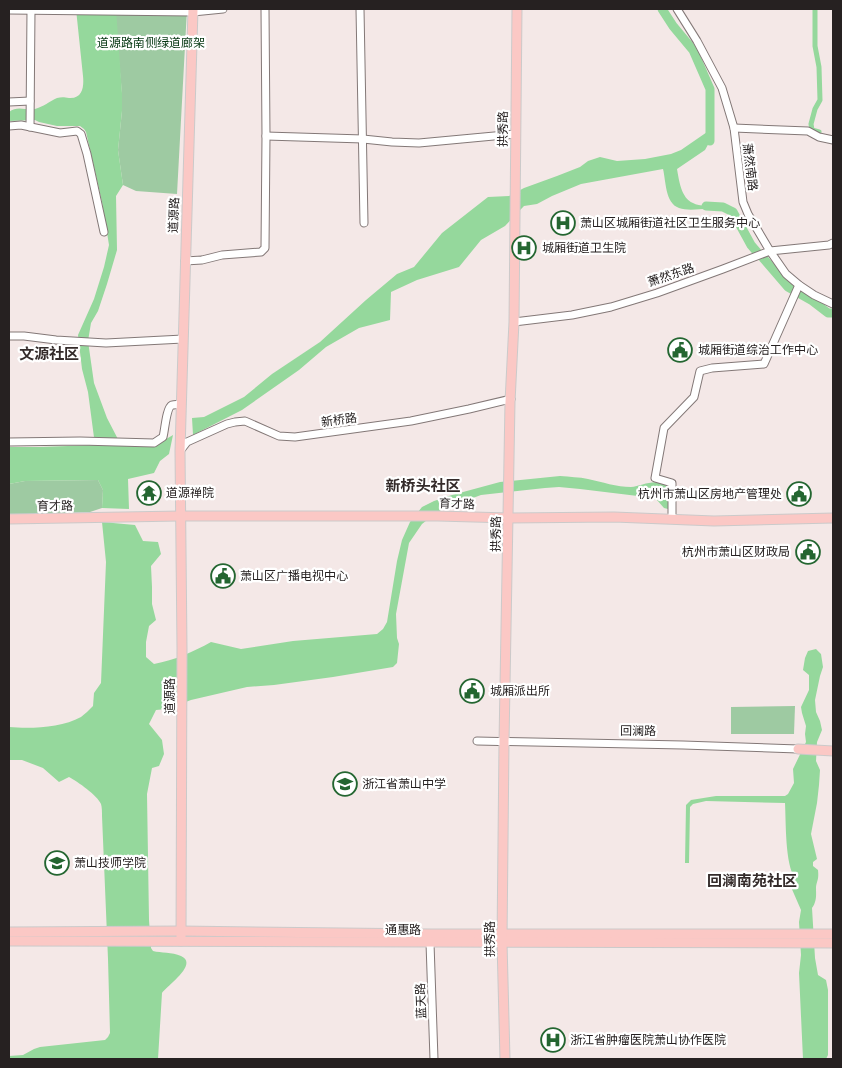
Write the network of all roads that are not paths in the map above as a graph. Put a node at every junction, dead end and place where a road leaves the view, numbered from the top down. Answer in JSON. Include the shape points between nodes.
{"nodes":[{"id":1,"x":223,"y":9,"type":"edge"},
{"id":2,"x":265,"y":9,"type":"edge"},
{"id":3,"x":360,"y":9,"type":"edge"},
{"id":4,"x":517,"y":9,"type":"edge"},
{"id":5,"x":677,"y":9,"type":"edge"},
{"id":6,"x":9,"y":10,"type":"edge"},
{"id":7,"x":31,"y":10,"type":"edge"},
{"id":8,"x":193,"y":11,"type":"edge"},
{"id":9,"x":9,"y":102,"type":"edge"},
{"id":10,"x":30,"y":104,"type":"junction"},
{"id":11,"x":9,"y":126,"type":"edge"},
{"id":12,"x":30,"y":127,"type":"junction"},
{"id":13,"x":734,"y":128,"type":"junction"},
{"id":14,"x":515,"y":134,"type":"junction"},
{"id":15,"x":266,"y":136,"type":"junction"},
{"id":16,"x":363,"y":139,"type":"junction"},
{"id":17,"x":833,"y":140,"type":"edge"},
{"id":18,"x":364,"y":223,"type":"dead end"},
{"id":19,"x":104,"y":232,"type":"dead end"},
{"id":20,"x":833,"y":243,"type":"edge"},
{"id":21,"x":770,"y":251,"type":"junction"},
{"id":22,"x":185,"y":261,"type":"junction"},
{"id":23,"x":799,"y":285,"type":"junction"},
{"id":24,"x":833,"y":304,"type":"edge"},
{"id":25,"x":514,"y":322,"type":"junction"},
{"id":26,"x":9,"y":336,"type":"edge"},
{"id":27,"x":182,"y":339,"type":"junction"},
{"id":28,"x":511,"y":399,"type":"junction"},
{"id":29,"x":181,"y":404,"type":"junction"},
{"id":30,"x":9,"y":442,"type":"edge"},
{"id":31,"x":180,"y":451,"type":"junction"},
{"id":32,"x":509,"y":515,"type":"junction"},
{"id":33,"x":180,"y":516,"type":"junction"},
{"id":34,"x":833,"y":518,"type":"edge"},
{"id":35,"x":9,"y":519,"type":"edge"},
{"id":36,"x":672,"y":519,"type":"junction"},
{"id":37,"x":477,"y":741,"type":"dead end"},
{"id":38,"x":504,"y":742,"type":"junction"},
{"id":39,"x":798,"y":749,"type":"joint"},
{"id":40,"x":833,"y":752,"type":"edge"},
{"id":41,"x":181,"y":931,"type":"junction"},
{"id":42,"x":9,"y":932,"type":"edge"},
{"id":43,"x":833,"y":934,"type":"edge"},
{"id":44,"x":98,"y":936,"type":"junction"},
{"id":45,"x":503,"y":938,"type":"junction"},
{"id":46,"x":816,"y":939,"type":"junction"},
{"id":47,"x":9,"y":941,"type":"edge"},
{"id":48,"x":182,"y":941,"type":"junction"},
{"id":49,"x":430,"y":943,"type":"junction"},
{"id":50,"x":833,"y":943,"type":"edge"},
{"id":51,"x":434,"y":1059,"type":"edge"},
{"id":52,"x":505,"y":1059,"type":"edge"}],
"edges":[{"from":1,"to":8,"type":"street"},
{"from":2,"to":15,"type":"street"},
{"from":3,"to":16,"type":"street"},
{"from":4,"to":14,"type":"main road","name":"拱秀路"},
{"from":5,"to":13,"type":"street","name":"萧然南路","via":[[722,88]]},
{"from":6,"to":7,"type":"street"},
{"from":7,"to":8,"type":"street"},
{"from":7,"to":10,"type":"street"},
{"from":8,"to":22,"type":"main road","name":"道源路"},
{"from":9,"to":10,"type":"street"},
{"from":10,"to":12,"type":"street"},
{"from":11,"to":12,"type":"street"},
{"from":12,"to":19,"type":"street","via":[[81,134]]},
{"from":13,"to":17,"type":"street","via":[[808,131]]},
{"from":13,"to":21,"type":"street","name":"萧然南路","via":[[743,202]]},
{"from":14,"to":16,"type":"street","via":[[419,142]]},
{"from":14,"to":25,"type":"main road","name":"拱秀路"},
{"from":15,"to":16,"type":"street"},
{"from":15,"to":22,"type":"street","via":[[265,248],[261,252]]},
{"from":16,"to":18,"type":"street"},
{"from":20,"to":21,"type":"street","name":"萧然东路"},
{"from":21,"to":23,"type":"street","name":"萧然南路","via":[[786,274]]},
{"from":21,"to":25,"type":"street","name":"萧然东路","via":[[611,307]]},
{"from":22,"to":27,"type":"main road","name":"道源路"},
{"from":23,"to":24,"type":"street","name":"萧然南路"},
{"from":23,"to":36,"type":"street","via":[[764,364],[700,371],[694,397],[664,428],[655,478],[672,483]]},
{"from":25,"to":28,"type":"main road","name":"拱秀路"},
{"from":26,"to":27,"type":"street","via":[[92,343]]},
{"from":27,"to":29,"type":"main road","name":"道源路"},
{"from":28,"to":31,"type":"street","name":"新桥路","via":[[411,421],[295,437],[279,436],[244,421],[235,422],[187,442]]},
{"from":28,"to":32,"type":"main road","name":"拱秀路"},
{"from":29,"to":30,"type":"street","via":[[170,406],[163,437],[154,443]]},
{"from":29,"to":31,"type":"main road","name":"道源路"},
{"from":31,"to":33,"type":"main road","name":"道源路"},
{"from":32,"to":33,"type":"main road","name":"育才路"},
{"from":32,"to":36,"type":"main road","name":"育才路"},
{"from":32,"to":38,"type":"main road","name":"拱秀路"},
{"from":33,"to":35,"type":"main road","name":"育才路"},
{"from":33,"to":41,"type":"main road","name":"道源路"},
{"from":34,"to":36,"type":"main road","name":"育才路"},
{"from":37,"to":38,"type":"street","name":"回澜路"},
{"from":38,"to":39,"type":"street","name":"回澜路"},
{"from":38,"to":45,"type":"main road","name":"拱秀路"},
{"from":39,"to":40,"type":"main road"},
{"from":41,"to":44,"type":"main road"},
{"from":41,"to":45,"type":"main road"},
{"from":41,"to":48,"type":"main road","name":"道源路"},
{"from":42,"to":44,"type":"main road"},
{"from":43,"to":46,"type":"main road"},
{"from":44,"to":47,"type":"main road","name":"通惠路"},
{"from":44,"to":48,"type":"main road","name":"通惠路"},
{"from":45,"to":46,"type":"main road","name":"通惠路"},
{"from":45,"to":49,"type":"main road","name":"通惠路"},
{"from":45,"to":52,"type":"main road","name":"拱秀路"},
{"from":46,"to":50,"type":"main road"},
{"from":48,"to":49,"type":"main road","name":"通惠路"},
{"from":49,"to":51,"type":"street","name":"蓝天路"}]}
